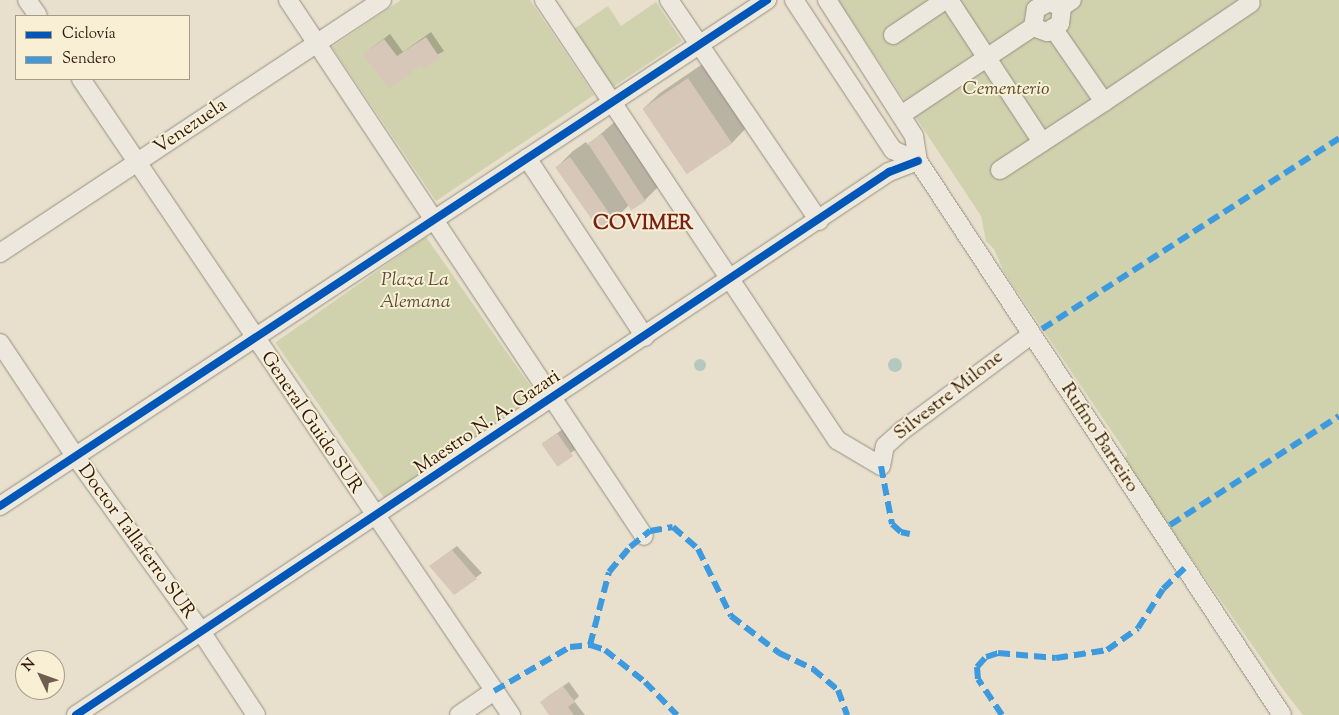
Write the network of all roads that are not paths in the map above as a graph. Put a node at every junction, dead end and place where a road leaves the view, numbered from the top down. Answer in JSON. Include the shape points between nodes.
{"nodes":[{"id":1,"x":27,"y":0,"type":"edge"},
{"id":2,"x":288,"y":0,"type":"edge"},
{"id":3,"x":382,"y":0,"type":"edge"},
{"id":4,"x":544,"y":0,"type":"edge"},
{"id":5,"x":670,"y":0,"type":"edge"},
{"id":6,"x":767,"y":0,"type":"edge"},
{"id":7,"x":794,"y":0,"type":"edge"},
{"id":8,"x":827,"y":0,"type":"edge"},
{"id":9,"x":945,"y":0,"type":"edge"},
{"id":10,"x":949,"y":0,"type":"edge"},
{"id":11,"x":1039,"y":3,"type":"edge"},
{"id":12,"x":1067,"y":3,"type":"edge"},
{"id":13,"x":1251,"y":3,"type":"dead end"},
{"id":14,"x":37,"y":15,"type":"edge"},
{"id":15,"x":1033,"y":26,"type":"junction"},
{"id":16,"x":1053,"y":28,"type":"junction"},
{"id":17,"x":894,"y":35,"type":"dead end"},
{"id":18,"x":318,"y":42,"type":"junction"},
{"id":19,"x":699,"y":45,"type":"junction"},
{"id":20,"x":988,"y":57,"type":"junction"},
{"id":21,"x":82,"y":80,"type":"edge"},
{"id":22,"x":1104,"y":102,"type":"junction"},
{"id":23,"x":610,"y":103,"type":"junction"},
{"id":24,"x":901,"y":116,"type":"junction"},
{"id":25,"x":1042,"y":142,"type":"junction"},
{"id":26,"x":528,"y":158,"type":"junction"},
{"id":27,"x":918,"y":161,"type":"junction"},
{"id":28,"x":138,"y":162,"type":"junction"},
{"id":29,"x":1000,"y":170,"type":"dead end"},
{"id":30,"x":435,"y":219,"type":"junction"},
{"id":31,"x":818,"y":221,"type":"junction"},
{"id":32,"x":0,"y":253,"type":"edge"},
{"id":33,"x":728,"y":281,"type":"junction"},
{"id":34,"x":1031,"y":335,"type":"junction"},
{"id":35,"x":645,"y":337,"type":"junction"},
{"id":36,"x":254,"y":338,"type":"junction"},
{"id":37,"x":0,"y":343,"type":"edge"},
{"id":38,"x":554,"y":398,"type":"junction"},
{"id":39,"x":74,"y":456,"type":"junction"},
{"id":40,"x":0,"y":506,"type":"edge"},
{"id":41,"x":376,"y":518,"type":"junction"},
{"id":42,"x":644,"y":536,"type":"dead end"},
{"id":43,"x":202,"y":633,"type":"junction"},
{"id":44,"x":494,"y":691,"type":"junction"},
{"id":45,"x":76,"y":715,"type":"edge"},
{"id":46,"x":256,"y":715,"type":"edge"},
{"id":47,"x":459,"y":715,"type":"edge"},
{"id":48,"x":511,"y":715,"type":"edge"},
{"id":49,"x":1282,"y":715,"type":"edge"}],
"edges":[{"from":1,"to":14,"type":"street"},
{"from":2,"to":18,"type":"street"},
{"from":3,"to":18,"type":"street","name":"Venezuela"},
{"from":4,"to":23,"type":"street"},
{"from":5,"to":19,"type":"street"},
{"from":6,"to":19,"type":"street"},
{"from":7,"to":27,"type":"street","via":[[893,150]]},
{"from":8,"to":24,"type":"street"},
{"from":9,"to":17,"type":"street"},
{"from":10,"to":20,"type":"street"},
{"from":11,"to":12,"type":"street"},
{"from":11,"to":15,"type":"street"},
{"from":12,"to":16,"type":"street","via":[[1060,24]]},
{"from":13,"to":22,"type":"street"},
{"from":15,"to":16,"type":"street","via":[[1047,32]]},
{"from":15,"to":20,"type":"street"},
{"from":16,"to":22,"type":"street"},
{"from":18,"to":28,"type":"street","name":"Venezuela"},
{"from":18,"to":30,"type":"street"},
{"from":19,"to":23,"type":"street"},
{"from":19,"to":31,"type":"street"},
{"from":20,"to":24,"type":"street"},
{"from":20,"to":25,"type":"street"},
{"from":21,"to":28,"type":"street","name":"General Guido SUR"},
{"from":22,"to":25,"type":"street"},
{"from":23,"to":26,"type":"street"},
{"from":23,"to":33,"type":"street"},
{"from":24,"to":27,"type":"street","via":[[914,136]]},
{"from":25,"to":29,"type":"street"},
{"from":26,"to":30,"type":"street"},
{"from":26,"to":35,"type":"street"},
{"from":27,"to":31,"type":"street","name":"Maestro N. A. Gazari","via":[[889,172]]},
{"from":27,"to":34,"type":"street","name":"Rufino Barreiro"},
{"from":28,"to":32,"type":"street","name":"Venezuela"},
{"from":28,"to":36,"type":"street","name":"General Guido SUR"},
{"from":30,"to":36,"type":"street"},
{"from":30,"to":38,"type":"street"},
{"from":31,"to":33,"type":"street","name":"Maestro N. A. Gazari"},
{"from":33,"to":34,"type":"street","name":"Silvestre Milone","via":[[837,440],[880,466],[885,446],[903,430]]},
{"from":33,"to":35,"type":"street","name":"Maestro N. A. Gazari"},
{"from":34,"to":49,"type":"street","name":"Rufino Barreiro"},
{"from":35,"to":38,"type":"street","name":"Maestro N. A. Gazari"},
{"from":36,"to":39,"type":"street"},
{"from":36,"to":41,"type":"street","name":"General Guido SUR"},
{"from":37,"to":39,"type":"street","name":"Doctor Tallaferro SUR"},
{"from":38,"to":41,"type":"street","name":"Maestro N. A. Gazari"},
{"from":38,"to":42,"type":"street"},
{"from":39,"to":40,"type":"street"},
{"from":39,"to":43,"type":"street","name":"Doctor Tallaferro SUR"},
{"from":41,"to":43,"type":"street","name":"Maestro N. A. Gazari"},
{"from":41,"to":44,"type":"street","name":"General Guido SUR"},
{"from":43,"to":45,"type":"street","name":"Maestro N. A. Gazari"},
{"from":43,"to":46,"type":"street","name":"Doctor Tallaferro SUR"},
{"from":44,"to":47,"type":"street"},
{"from":44,"to":48,"type":"street","name":"General Guido SUR"}]}
